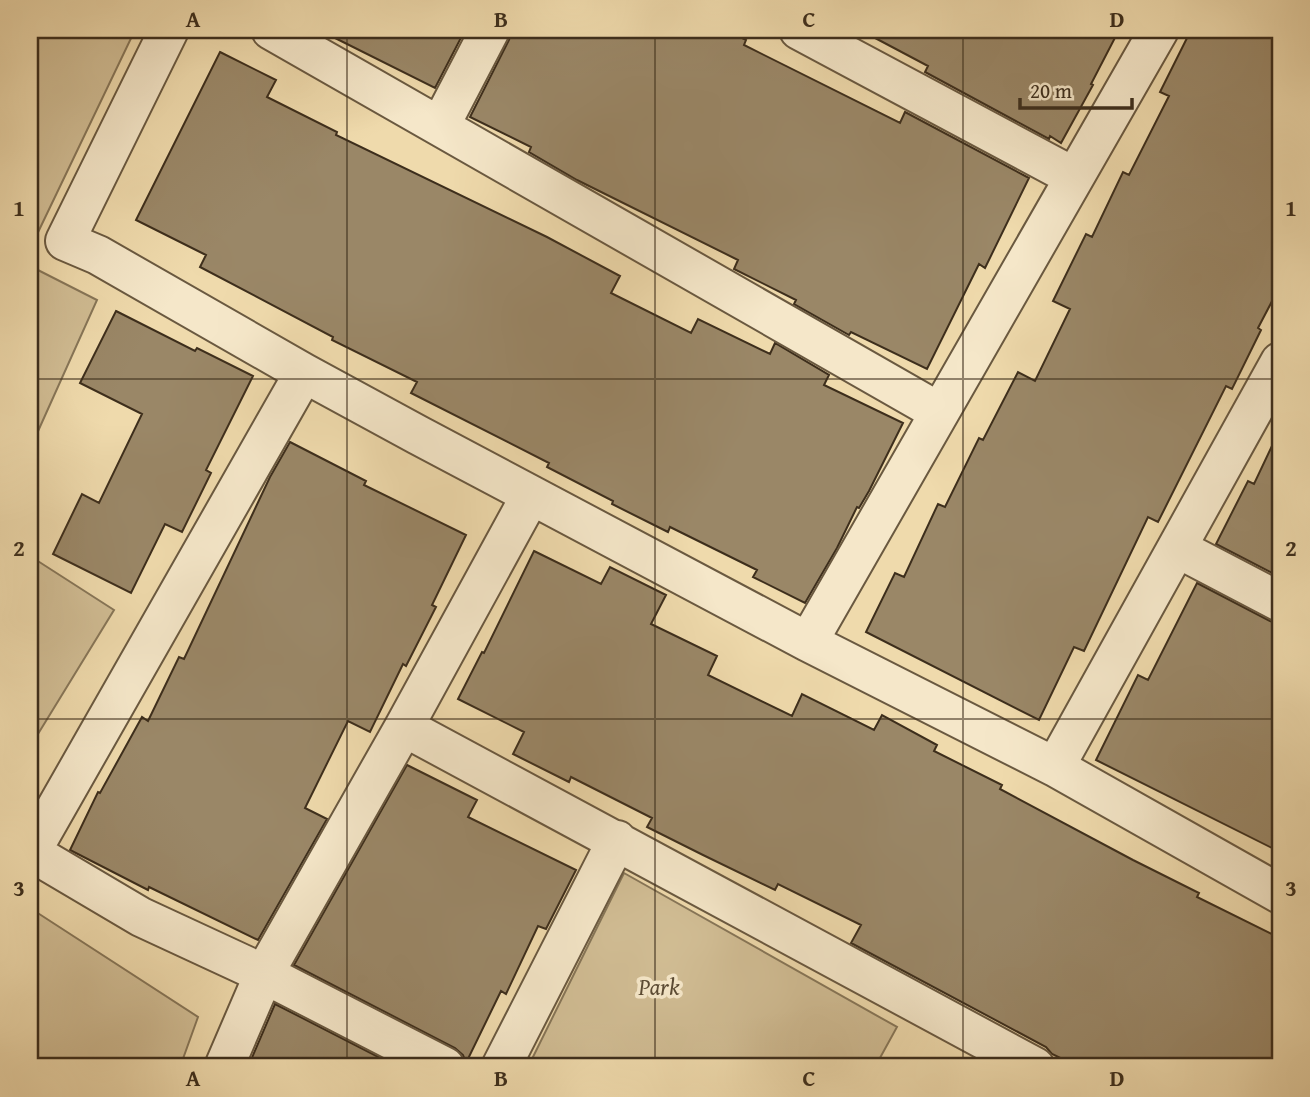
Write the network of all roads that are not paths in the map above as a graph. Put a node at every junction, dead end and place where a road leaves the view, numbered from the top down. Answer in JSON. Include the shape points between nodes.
{"nodes":[{"id":1,"x":169,"y":30,"type":"edge"},
{"id":2,"x":271,"y":30,"type":"edge"},
{"id":3,"x":490,"y":30,"type":"edge"},
{"id":4,"x":799,"y":30,"type":"edge"},
{"id":5,"x":1159,"y":30,"type":"edge"},
{"id":6,"x":852,"y":42,"type":"edge"},
{"id":7,"x":440,"y":126,"type":"junction"},
{"id":8,"x":1074,"y":177,"type":"junction"},
{"id":9,"x":1280,"y":362,"type":"edge"},
{"id":10,"x":304,"y":373,"type":"junction"},
{"id":11,"x":939,"y":412,"type":"junction"},
{"id":12,"x":531,"y":495,"type":"junction"},
{"id":13,"x":1177,"y":548,"type":"junction"},
{"id":14,"x":1280,"y":602,"type":"edge"},
{"id":15,"x":808,"y":642,"type":"junction"},
{"id":16,"x":404,"y":727,"type":"junction"},
{"id":17,"x":1055,"y":767,"type":"junction"},
{"id":18,"x":617,"y":840,"type":"junction"},
{"id":19,"x":1280,"y":894,"type":"edge"},
{"id":20,"x":264,"y":974,"type":"junction"},
{"id":21,"x":224,"y":1067,"type":"edge"},
{"id":22,"x":445,"y":1067,"type":"edge"},
{"id":23,"x":501,"y":1067,"type":"edge"},
{"id":24,"x":1035,"y":1067,"type":"edge"}],
"edges":[{"from":1,"to":10,"type":"street","via":[[65,241],[98,255]]},
{"from":2,"to":7,"type":"street"},
{"from":3,"to":7,"type":"street"},
{"from":4,"to":6,"type":"street"},
{"from":5,"to":8,"type":"street"},
{"from":6,"to":8,"type":"street"},
{"from":7,"to":11,"type":"street"},
{"from":8,"to":11,"type":"street"},
{"from":9,"to":13,"type":"street"},
{"from":10,"to":12,"type":"street"},
{"from":10,"to":20,"type":"street","via":[[31,852],[141,917]]},
{"from":11,"to":15,"type":"street"},
{"from":12,"to":15,"type":"street"},
{"from":12,"to":16,"type":"street"},
{"from":13,"to":14,"type":"street"},
{"from":13,"to":17,"type":"street"},
{"from":15,"to":17,"type":"street"},
{"from":16,"to":18,"type":"street"},
{"from":16,"to":20,"type":"street"},
{"from":17,"to":19,"type":"street"},
{"from":18,"to":23,"type":"street"},
{"from":18,"to":24,"type":"street"},
{"from":20,"to":21,"type":"street"},
{"from":20,"to":22,"type":"street"}]}
